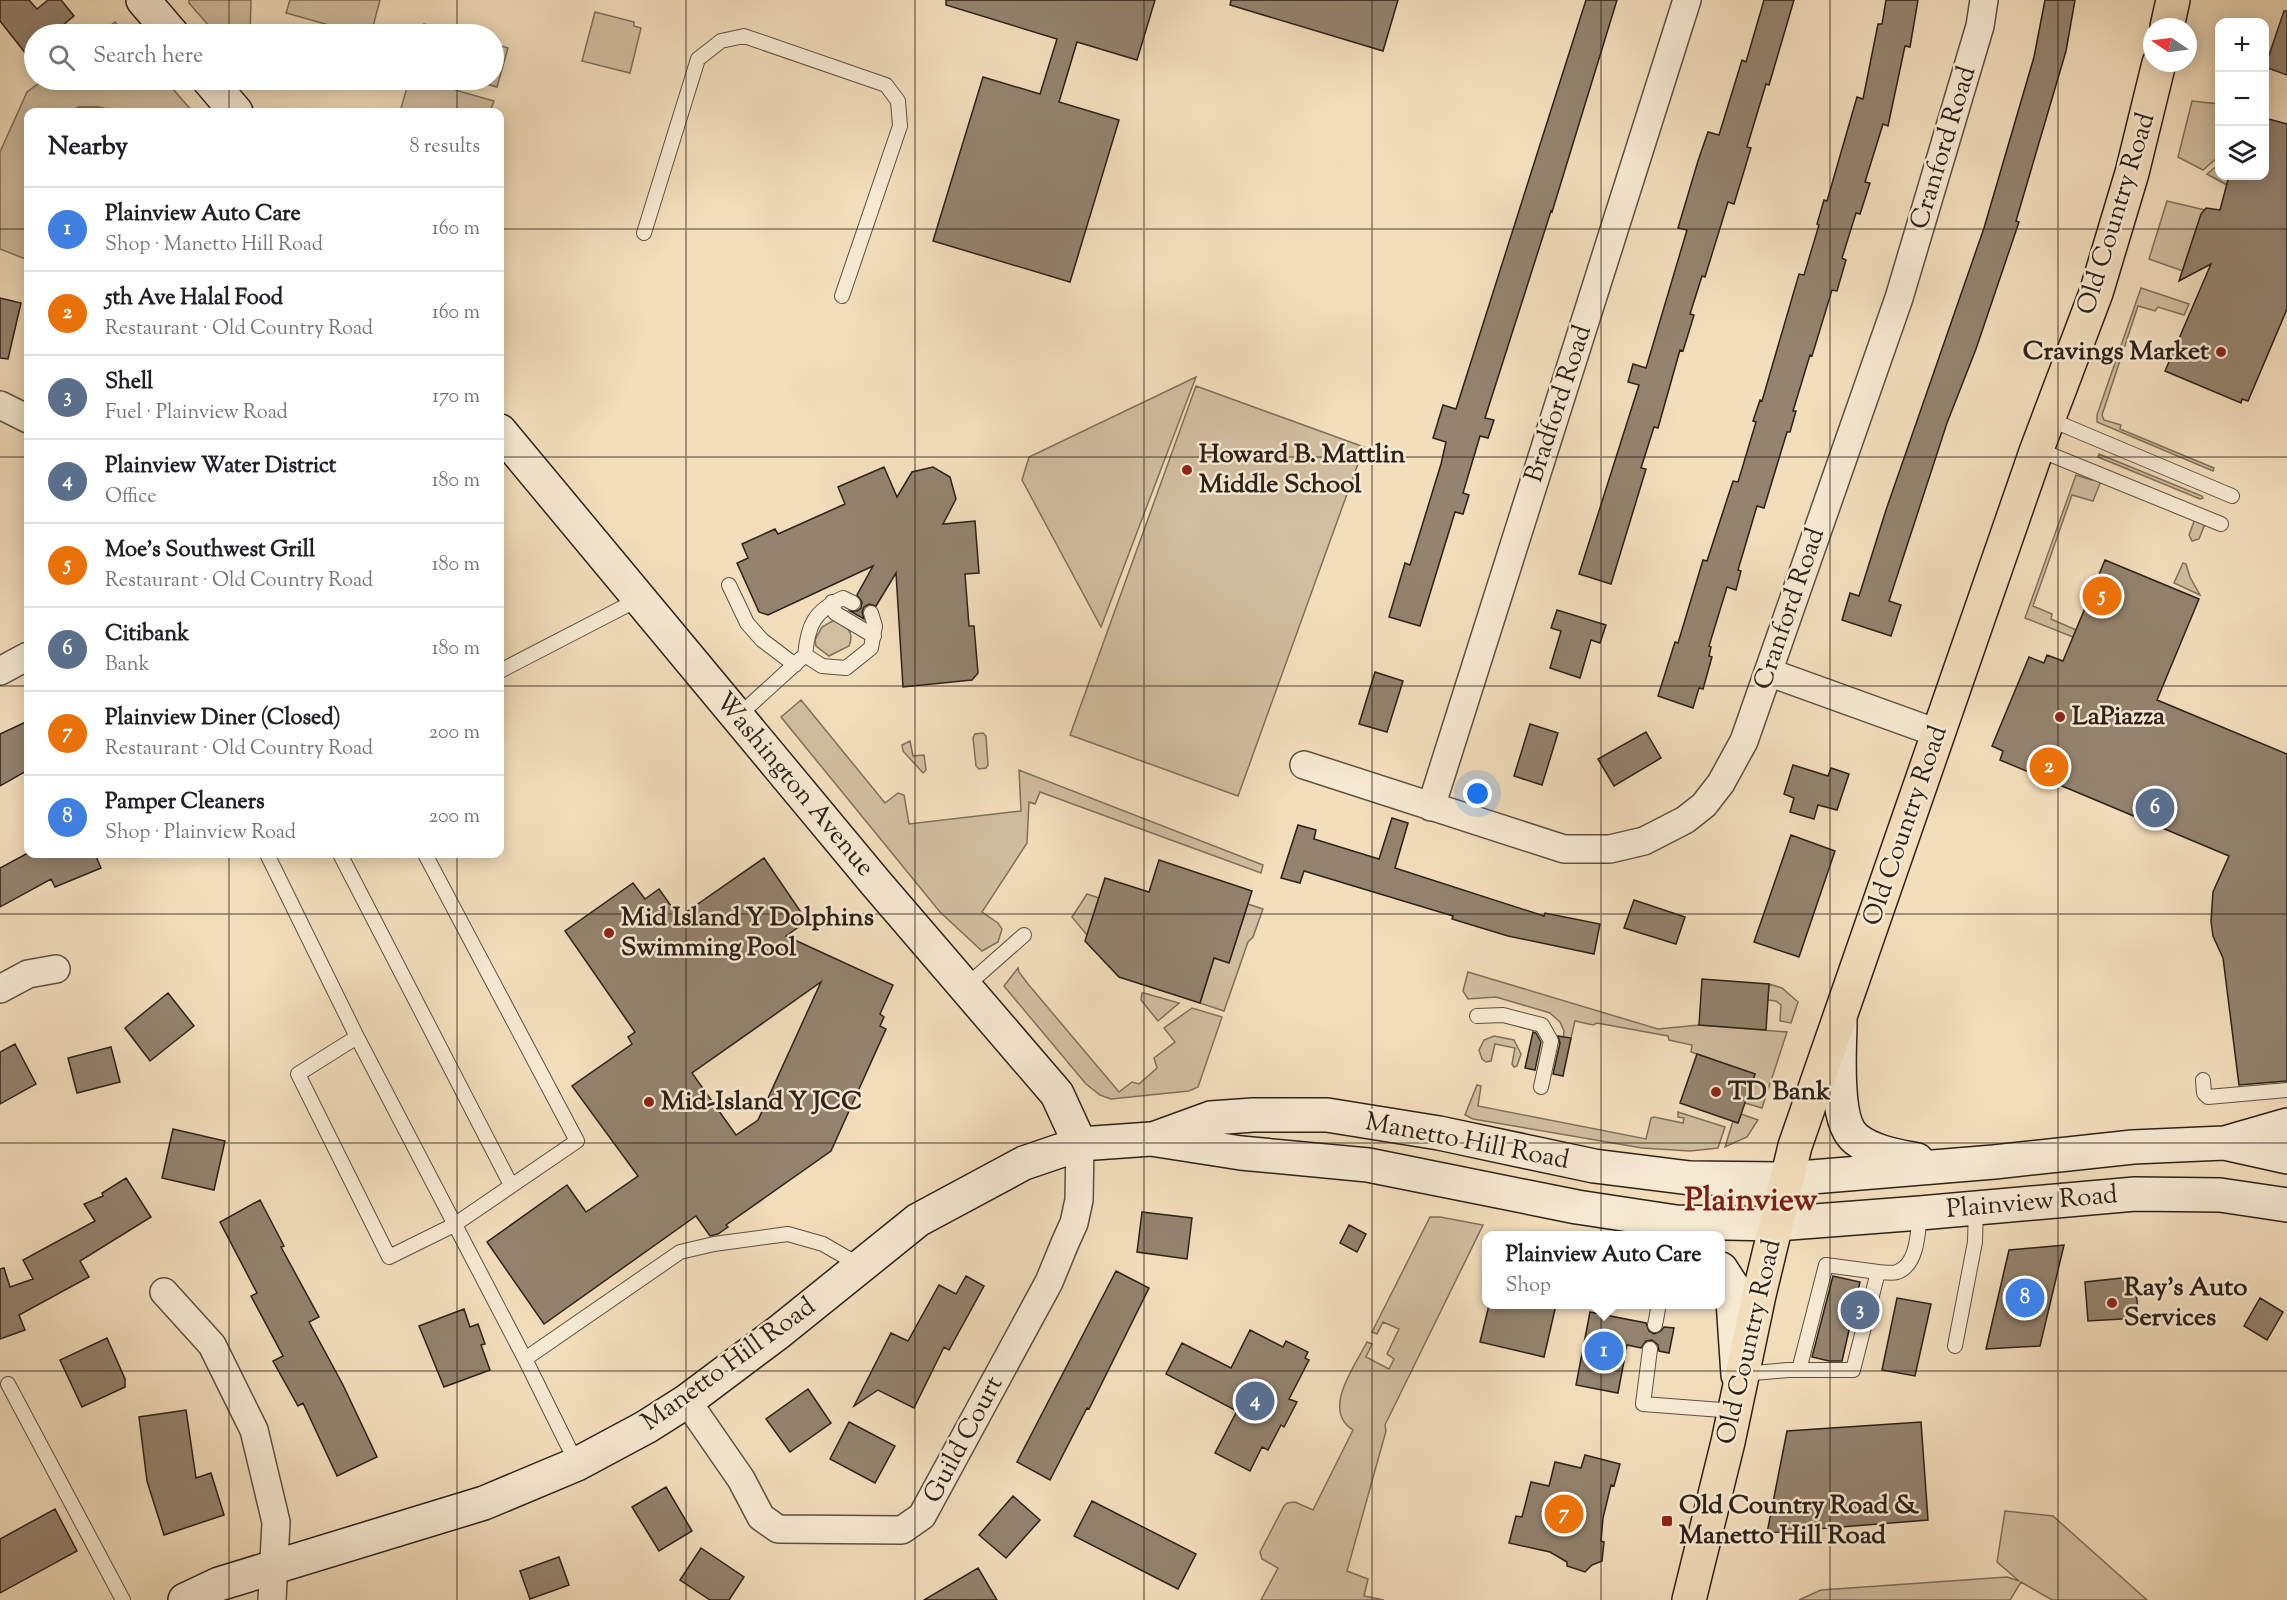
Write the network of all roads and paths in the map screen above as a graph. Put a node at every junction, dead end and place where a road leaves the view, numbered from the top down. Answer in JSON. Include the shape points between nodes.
{"nodes":[{"id":1,"x":143,"y":0,"type":"edge"},
{"id":2,"x":1687,"y":0,"type":"edge"},
{"id":3,"x":1984,"y":0,"type":"edge"},
{"id":4,"x":2173,"y":0,"type":"edge"},
{"id":5,"x":2169,"y":18,"type":"edge"},
{"id":6,"x":163,"y":24,"type":"edge"},
{"id":7,"x":2157,"y":72,"type":"edge"},
{"id":8,"x":217,"y":90,"type":"edge"},
{"id":9,"x":233,"y":108,"type":"edge"},
{"id":10,"x":644,"y":233,"type":"dead end"},
{"id":11,"x":842,"y":296,"type":"dead end"},
{"id":12,"x":0,"y":405,"type":"edge"},
{"id":13,"x":24,"y":417,"type":"edge"},
{"id":14,"x":2047,"y":419,"type":"junction"},
{"id":15,"x":504,"y":436,"type":"edge"},
{"id":16,"x":2037,"y":449,"type":"junction"},
{"id":17,"x":2232,"y":496,"type":"dead end"},
{"id":18,"x":2221,"y":524,"type":"dead end"},
{"id":19,"x":729,"y":585,"type":"dead end"},
{"id":20,"x":639,"y":599,"type":"junction"},
{"id":21,"x":832,"y":602,"type":"junction"},
{"id":22,"x":853,"y":603,"type":"dead end"},
{"id":23,"x":871,"y":613,"type":"dead end"},
{"id":24,"x":874,"y":636,"type":"junction"},
{"id":25,"x":24,"y":658,"type":"edge"},
{"id":26,"x":800,"y":660,"type":"junction"},
{"id":27,"x":504,"y":669,"type":"edge"},
{"id":28,"x":0,"y":671,"type":"edge"},
{"id":29,"x":1768,"y":672,"type":"junction"},
{"id":30,"x":737,"y":717,"type":"junction"},
{"id":31,"x":1937,"y":733,"type":"junction"},
{"id":32,"x":1304,"y":765,"type":"dead end"},
{"id":33,"x":1431,"y":807,"type":"junction"},
{"id":34,"x":269,"y":858,"type":"edge"},
{"id":35,"x":342,"y":858,"type":"edge"},
{"id":36,"x":427,"y":858,"type":"edge"},
{"id":37,"x":1024,"y":935,"type":"dead end"},
{"id":38,"x":56,"y":969,"type":"dead end"},
{"id":39,"x":965,"y":987,"type":"junction"},
{"id":40,"x":0,"y":989,"type":"edge"},
{"id":41,"x":1477,"y":1016,"type":"dead end"},
{"id":42,"x":1841,"y":1018,"type":"junction"},
{"id":43,"x":357,"y":1037,"type":"junction"},
{"id":44,"x":2203,"y":1080,"type":"dead end"},
{"id":45,"x":1541,"y":1087,"type":"dead end"},
{"id":46,"x":2287,"y":1090,"type":"edge"},
{"id":47,"x":2287,"y":1125,"type":"edge"},
{"id":48,"x":1439,"y":1133,"type":"junction"},
{"id":49,"x":1151,"y":1139,"type":"junction"},
{"id":50,"x":2223,"y":1143,"type":"junction"},
{"id":51,"x":1080,"y":1144,"type":"junction"},
{"id":52,"x":2133,"y":1147,"type":"junction"},
{"id":53,"x":2287,"y":1157,"type":"edge"},
{"id":54,"x":1942,"y":1165,"type":"junction"},
{"id":55,"x":1430,"y":1178,"type":"junction"},
{"id":56,"x":1787,"y":1179,"type":"junction"},
{"id":57,"x":2287,"y":1179,"type":"edge"},
{"id":58,"x":511,"y":1185,"type":"junction"},
{"id":59,"x":2134,"y":1194,"type":"junction"},
{"id":60,"x":2220,"y":1195,"type":"junction"},
{"id":61,"x":2287,"y":1205,"type":"edge"},
{"id":62,"x":1976,"y":1207,"type":"junction"},
{"id":63,"x":1920,"y":1213,"type":"junction"},
{"id":64,"x":1619,"y":1217,"type":"junction"},
{"id":65,"x":1776,"y":1224,"type":"junction"},
{"id":66,"x":454,"y":1225,"type":"junction"},
{"id":67,"x":1660,"y":1231,"type":"edge"},
{"id":68,"x":861,"y":1266,"type":"junction"},
{"id":69,"x":1878,"y":1272,"type":"junction"},
{"id":70,"x":1725,"y":1275,"type":"edge"},
{"id":71,"x":164,"y":1292,"type":"dead end"},
{"id":72,"x":1658,"y":1309,"type":"edge"},
{"id":73,"x":1655,"y":1325,"type":"dead end"},
{"id":74,"x":1955,"y":1346,"type":"dead end"},
{"id":75,"x":1650,"y":1350,"type":"dead end"},
{"id":76,"x":525,"y":1359,"type":"junction"},
{"id":77,"x":1799,"y":1370,"type":"junction"},
{"id":78,"x":8,"y":1384,"type":"dead end"},
{"id":79,"x":1739,"y":1392,"type":"junction"},
{"id":80,"x":687,"y":1401,"type":"junction"},
{"id":81,"x":577,"y":1464,"type":"junction"},
{"id":82,"x":273,"y":1584,"type":"edge"},
{"id":83,"x":123,"y":1600,"type":"edge"},
{"id":84,"x":185,"y":1600,"type":"edge"},
{"id":85,"x":1689,"y":1600,"type":"edge"}],
"edges":[{"from":1,"to":6,"type":"main road"},
{"from":2,"to":33,"type":"street","name":"Bradford Road"},
{"from":3,"to":29,"type":"street","name":"Cranford Road","via":[[1980,26],[1899,298]]},
{"from":4,"to":5,"type":"main road"},
{"from":7,"to":14,"type":"main road","name":"Old Country Road","via":[[2132,173],[2096,292]]},
{"from":8,"to":9,"type":"main road"},
{"from":10,"to":11,"type":"lane","via":[[698,59],[722,41],[744,36],[886,85],[898,101],[900,126]]},
{"from":12,"to":13,"type":"street"},
{"from":14,"to":16,"type":"main road","name":"Old Country Road"},
{"from":14,"to":17,"type":"lane"},
{"from":15,"to":20,"type":"main road","name":"Washington Avenue"},
{"from":16,"to":18,"type":"lane"},
{"from":16,"to":31,"type":"main road","name":"Old Country Road"},
{"from":19,"to":26,"type":"lane","via":[[747,623],[762,640]]},
{"from":20,"to":27,"type":"lane"},
{"from":20,"to":30,"type":"main road","name":"Washington Avenue"},
{"from":21,"to":22,"type":"lane","via":[[843,598]]},
{"from":21,"to":24,"type":"lane","via":[[835,613]]},
{"from":21,"to":26,"type":"lane","via":[[818,613]]},
{"from":23,"to":24,"type":"lane"},
{"from":24,"to":26,"type":"lane","via":[[871,648],[846,668]]},
{"from":25,"to":28,"type":"street"},
{"from":26,"to":30,"type":"lane"},
{"from":29,"to":31,"type":"street"},
{"from":29,"to":33,"type":"street","name":"Cranford Road","via":[[1744,741],[1722,783],[1685,820],[1644,841],[1610,849],[1564,849]]},
{"from":30,"to":39,"type":"main road","name":"Washington Avenue"},
{"from":31,"to":42,"type":"main road","name":"Old Country Road"},
{"from":32,"to":33,"type":"street","name":"Cranford Road"},
{"from":34,"to":43,"type":"lane"},
{"from":35,"to":58,"type":"lane"},
{"from":36,"to":58,"type":"lane","via":[[576,1141]]},
{"from":37,"to":39,"type":"lane"},
{"from":38,"to":40,"type":"street","via":[[28,974]]},
{"from":39,"to":51,"type":"main road","name":"Washington Avenue","via":[[1058,1094]]},
{"from":41,"to":45,"type":"lane","via":[[1503,1015],[1542,1025],[1551,1041]]},
{"from":42,"to":54,"type":"main road","via":[[1842,1114],[1853,1137],[1866,1146]]},
{"from":42,"to":56,"type":"main road","name":"Old Country Road"},
{"from":43,"to":66,"type":"lane"},
{"from":43,"to":66,"type":"lane","via":[[298,1074],[389,1257]]},
{"from":44,"to":46,"type":"lane","via":[[2204,1093],[2214,1098]]},
{"from":47,"to":50,"type":"main road"},
{"from":48,"to":49,"type":"main road","name":"Manetto Hill Road","via":[[1328,1116],[1253,1115],[1211,1118]]},
{"from":48,"to":55,"type":"main road"},
{"from":48,"to":56,"type":"main road","name":"Manetto Hill Road","via":[[1594,1166],[1690,1178]]},
{"from":49,"to":51,"type":"main road","name":"Manetto Hill Road"},
{"from":49,"to":55,"type":"main road","name":"Manetto Hill Road","via":[[1241,1153],[1368,1165]]},
{"from":50,"to":52,"type":"main road","name":"Plainview Road"},
{"from":50,"to":53,"type":"main road","name":"Plainview Road"},
{"from":51,"to":68,"type":"main road","name":"Manetto Hill Road","via":[[1024,1163],[918,1220]]},
{"from":51,"to":80,"type":"street","name":"Guild Court","via":[[1079,1200],[1074,1223],[1049,1281],[922,1516],[902,1530],[778,1529],[761,1517],[741,1479]]},
{"from":52,"to":54,"type":"main road","name":"Plainview Road"},
{"from":52,"to":59,"type":"main road"},
{"from":54,"to":56,"type":"main road","name":"Plainview Road"},
{"from":55,"to":64,"type":"main road","name":"Manetto Hill Road"},
{"from":56,"to":65,"type":"main road","name":"Old Country Road"},
{"from":57,"to":60,"type":"main road"},
{"from":58,"to":66,"type":"lane"},
{"from":59,"to":60,"type":"main road","name":"Plainview Road"},
{"from":59,"to":62,"type":"main road","name":"Plainview Road"},
{"from":60,"to":61,"type":"main road","name":"Plainview Road"},
{"from":62,"to":63,"type":"main road","name":"Plainview Road"},
{"from":62,"to":74,"type":"lane","via":[[1974,1242]]},
{"from":63,"to":65,"type":"main road","name":"Plainview Road"},
{"from":63,"to":69,"type":"lane","via":[[1909,1263],[1897,1272]]},
{"from":64,"to":65,"type":"main road","name":"Manetto Hill Road"},
{"from":64,"to":67,"type":"main road"},
{"from":65,"to":79,"type":"main road","name":"Old Country Road"},
{"from":66,"to":76,"type":"lane"},
{"from":68,"to":76,"type":"lane","via":[[823,1244],[788,1234],[680,1252]]},
{"from":68,"to":80,"type":"main road","name":"Manetto Hill Road"},
{"from":69,"to":77,"type":"lane","via":[[1861,1310],[1852,1370]]},
{"from":69,"to":77,"type":"lane","via":[[1826,1265],[1814,1328]]},
{"from":70,"to":79,"type":"main road","via":[[1732,1286]]},
{"from":71,"to":82,"type":"street","via":[[212,1345],[254,1430],[276,1522]]},
{"from":72,"to":73,"type":"lane"},
{"from":75,"to":79,"type":"lane","via":[[1643,1404],[1686,1409]]},
{"from":76,"to":81,"type":"lane"},
{"from":77,"to":79,"type":"lane"},
{"from":78,"to":83,"type":"lane"},
{"from":79,"to":85,"type":"main road","name":"Old Country Road"},
{"from":80,"to":81,"type":"main road","name":"Manetto Hill Road"},
{"from":81,"to":82,"type":"main road","name":"Manetto Hill Road"},
{"from":82,"to":84,"type":"main road","name":"Manetto Hill Road","via":[[219,1584]]}]}
